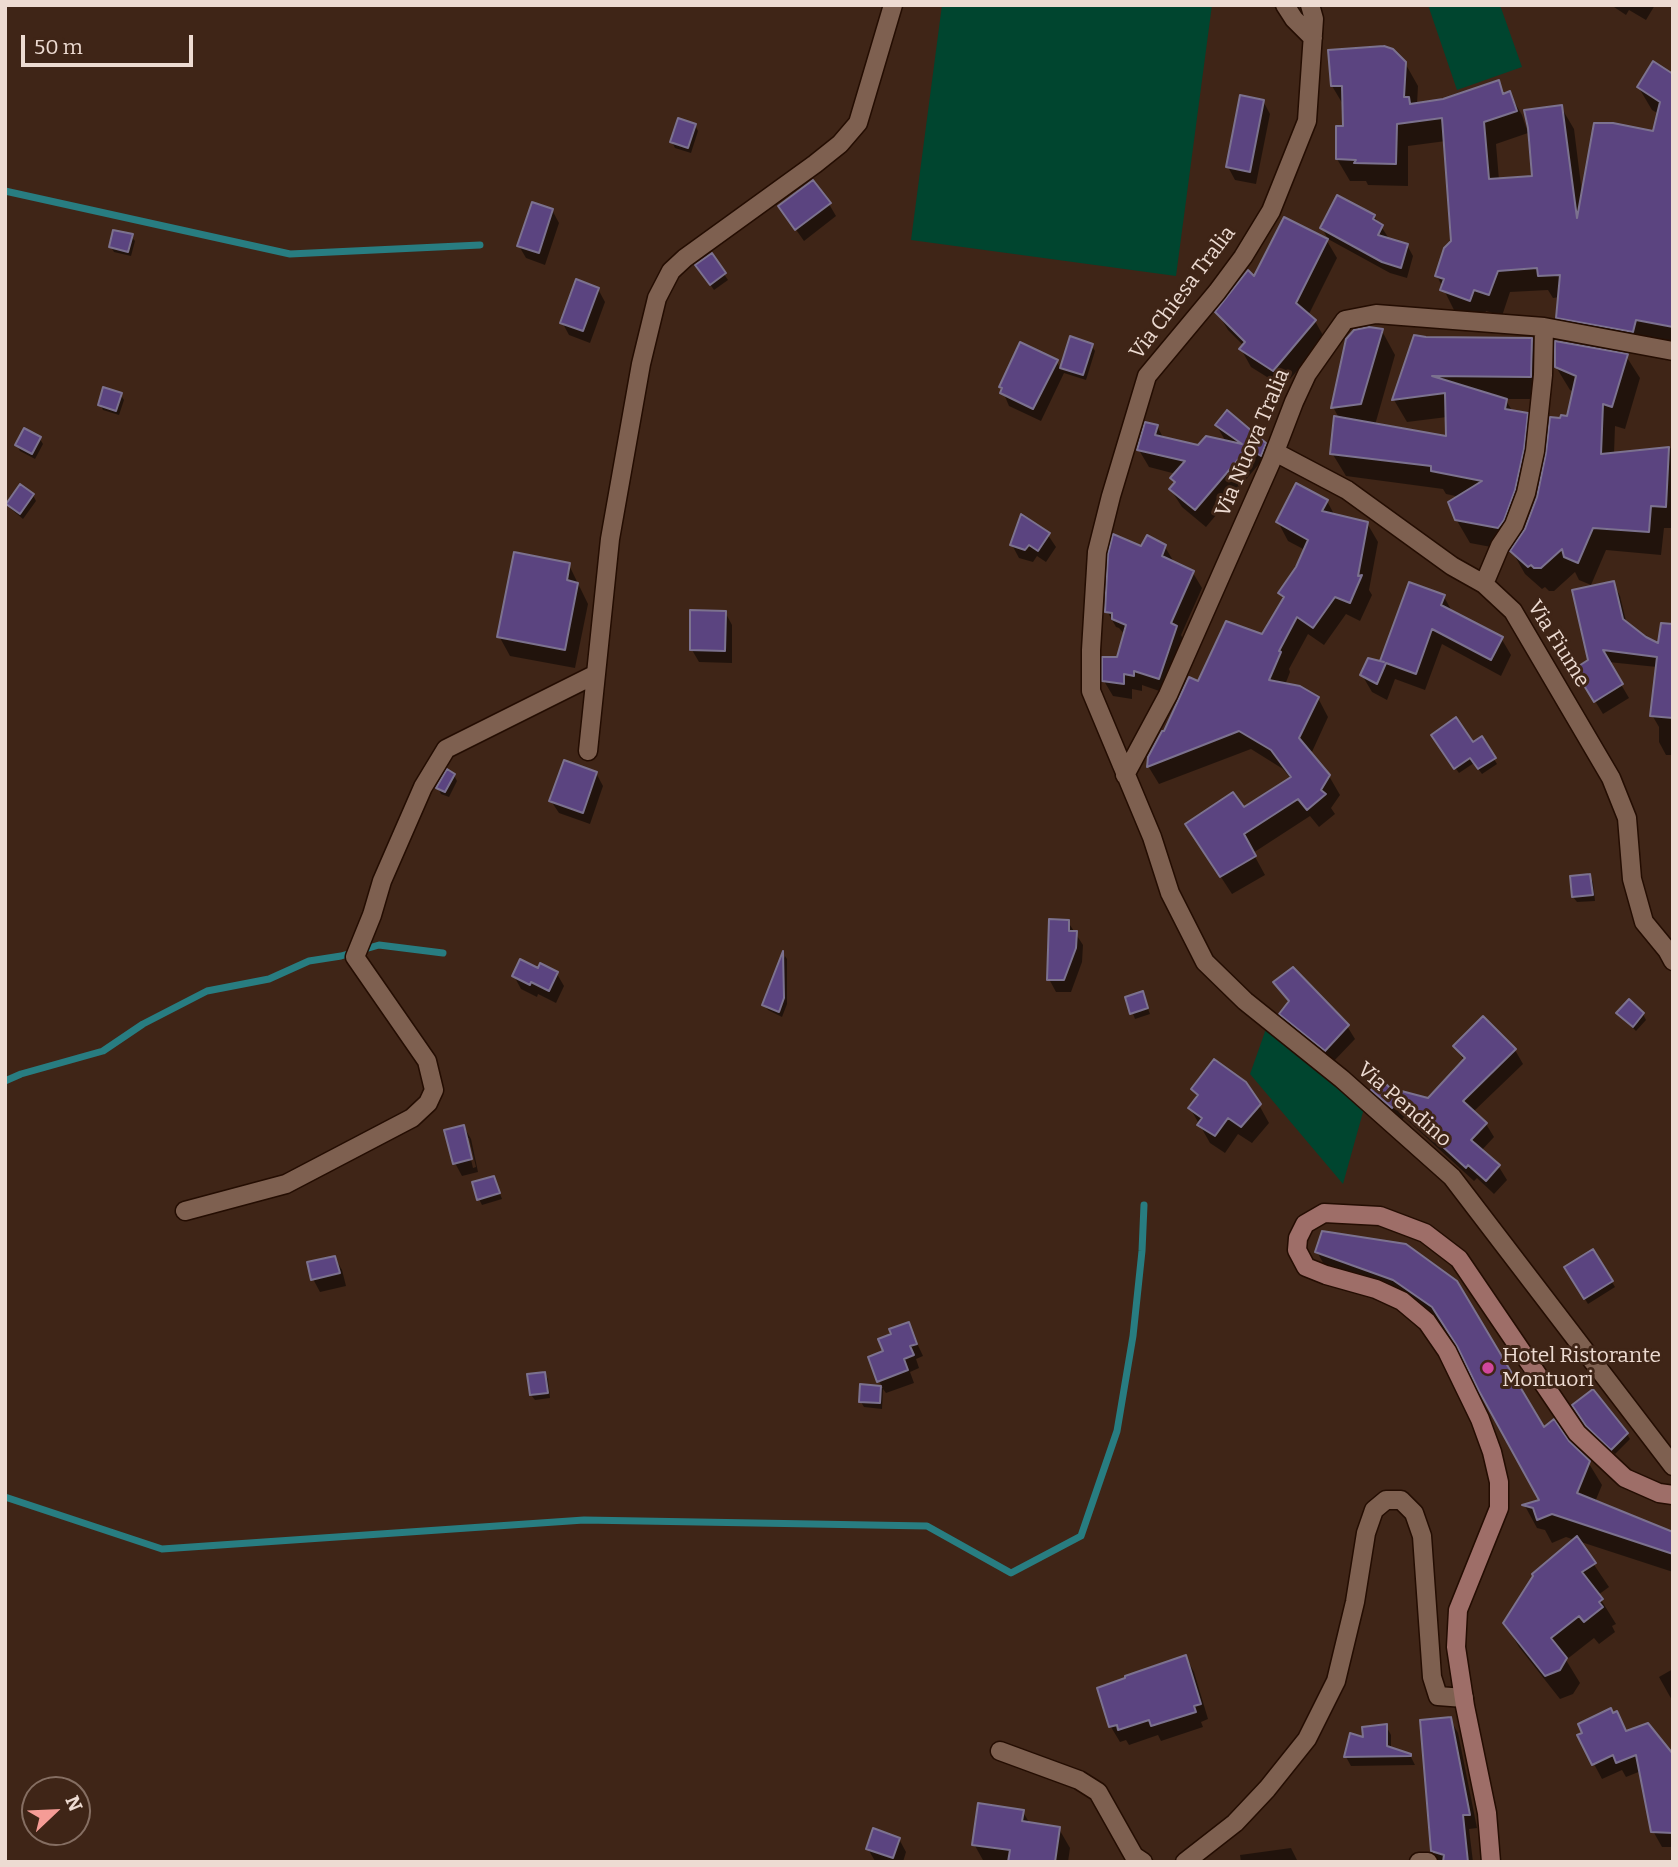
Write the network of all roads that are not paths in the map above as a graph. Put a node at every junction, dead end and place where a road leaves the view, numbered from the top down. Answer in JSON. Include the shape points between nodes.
{"nodes":[{"id":1,"x":893,"y":5,"type":"edge"},
{"id":2,"x":1285,"y":5,"type":"edge"},
{"id":3,"x":1310,"y":5,"type":"edge"},
{"id":4,"x":1313,"y":38,"type":"junction"},
{"id":5,"x":1544,"y":327,"type":"junction"},
{"id":6,"x":1673,"y":351,"type":"edge"},
{"id":7,"x":1275,"y":452,"type":"junction"},
{"id":8,"x":1484,"y":584,"type":"junction"},
{"id":9,"x":596,"y":674,"type":"junction"},
{"id":10,"x":588,"y":751,"type":"dead end"},
{"id":11,"x":1125,"y":775,"type":"junction"},
{"id":12,"x":1673,"y":961,"type":"edge"},
{"id":13,"x":185,"y":1211,"type":"dead end"},
{"id":14,"x":1673,"y":1466,"type":"edge"},
{"id":15,"x":1673,"y":1495,"type":"edge"},
{"id":16,"x":1464,"y":1698,"type":"junction"},
{"id":17,"x":1000,"y":1751,"type":"dead end"},
{"id":18,"x":1143,"y":1862,"type":"edge"},
{"id":19,"x":1185,"y":1862,"type":"edge"},
{"id":20,"x":1419,"y":1862,"type":"edge"},
{"id":21,"x":1428,"y":1862,"type":"edge"},
{"id":22,"x":1491,"y":1862,"type":"edge"}],
"edges":[{"from":1,"to":9,"type":"street","via":[[858,123],[840,144],[685,258],[671,271],[657,298],[610,539]]},
{"from":2,"to":4,"type":"street"},
{"from":3,"to":4,"type":"street","name":"Via Chiesa Tralia"},
{"from":4,"to":11,"type":"street","name":"Via Chiesa Tralia","via":[[1307,121],[1271,211],[1217,292],[1147,376],[1111,496],[1097,552],[1091,691]]},
{"from":5,"to":6,"type":"street","name":"Via Nuova Tralia"},
{"from":5,"to":7,"type":"street","name":"Via Nuova Tralia","via":[[1376,314],[1345,320],[1307,374]]},
{"from":5,"to":8,"type":"street","via":[[1535,451],[1526,493]]},
{"from":7,"to":8,"type":"street","name":"Via Fiume","via":[[1348,490]]},
{"from":7,"to":11,"type":"street","name":"Via Nuova Tralia","via":[[1168,695]]},
{"from":8,"to":12,"type":"street","name":"Via Fiume","via":[[1513,611],[1611,778],[1627,818],[1632,879],[1644,922]]},
{"from":9,"to":10,"type":"street"},
{"from":9,"to":13,"type":"street","via":[[446,749],[423,787],[382,881],[355,957],[427,1061],[434,1090],[428,1103],[412,1118],[286,1184]]},
{"from":11,"to":14,"type":"street","name":"Via Pendino","via":[[1170,893],[1205,962],[1245,1002],[1452,1177]]},
{"from":15,"to":16,"type":"main road","via":[[1625,1478],[1577,1433],[1460,1259],[1425,1233],[1380,1216],[1324,1213],[1306,1224],[1297,1250],[1306,1267],[1376,1289],[1402,1301],[1427,1322],[1447,1351],[1492,1452],[1499,1508],[1458,1610],[1456,1647]]},
{"from":16,"to":19,"type":"street","via":[[1438,1696],[1432,1677],[1422,1536],[1414,1513],[1401,1500],[1385,1500],[1374,1510],[1366,1533],[1336,1681],[1307,1739],[1235,1823]]},
{"from":16,"to":22,"type":"main road","via":[[1487,1813]]},
{"from":17,"to":18,"type":"street","via":[[1079,1780],[1098,1792],[1134,1856]]},
{"from":20,"to":21,"type":"street"}]}
